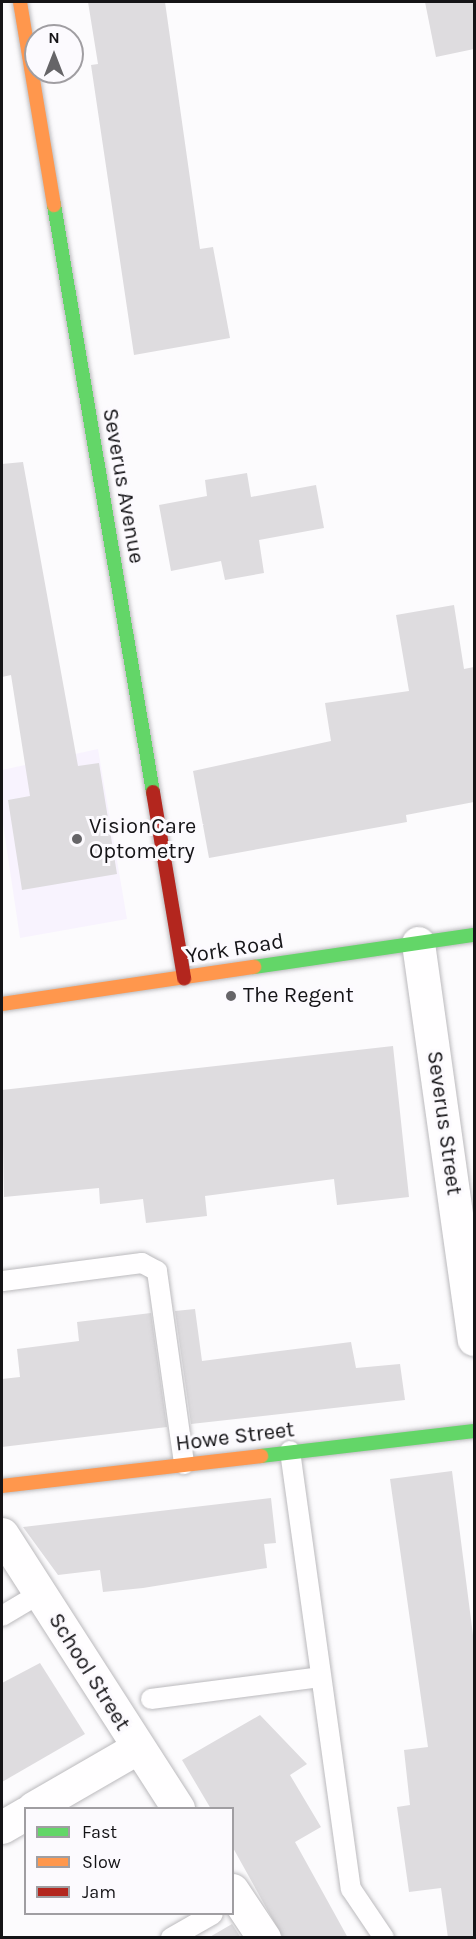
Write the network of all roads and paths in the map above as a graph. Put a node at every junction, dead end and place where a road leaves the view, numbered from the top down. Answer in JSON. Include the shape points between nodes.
{"nodes":[{"id":1,"x":20,"y":2,"type":"edge"},
{"id":2,"x":474,"y":935,"type":"edge"},
{"id":3,"x":418,"y":943,"type":"junction"},
{"id":4,"x":184,"y":978,"type":"junction"},
{"id":5,"x":2,"y":1004,"type":"edge"},
{"id":6,"x":466,"y":1218,"type":"edge"},
{"id":7,"x":3,"y":1281,"type":"edge"},
{"id":8,"x":474,"y":1339,"type":"edge"},
{"id":9,"x":474,"y":1431,"type":"edge"},
{"id":10,"x":290,"y":1451,"type":"junction"},
{"id":11,"x":184,"y":1464,"type":"junction"},
{"id":12,"x":2,"y":1486,"type":"edge"},
{"id":13,"x":2,"y":1534,"type":"edge"},
{"id":14,"x":39,"y":1594,"type":"junction"},
{"id":15,"x":2,"y":1616,"type":"edge"},
{"id":16,"x":320,"y":1677,"type":"junction"},
{"id":17,"x":151,"y":1699,"type":"dead end"},
{"id":18,"x":137,"y":1748,"type":"junction"},
{"id":19,"x":36,"y":1807,"type":"edge"},
{"id":20,"x":177,"y":1807,"type":"edge"},
{"id":21,"x":24,"y":1814,"type":"edge"},
{"id":22,"x":2,"y":1827,"type":"edge"},
{"id":23,"x":234,"y":1906,"type":"edge"},
{"id":24,"x":207,"y":1915,"type":"edge"},
{"id":25,"x":171,"y":1938,"type":"edge"},
{"id":26,"x":264,"y":1938,"type":"edge"},
{"id":27,"x":384,"y":1938,"type":"edge"}],
"edges":[{"from":1,"to":4,"type":"street","name":"Severus Avenue"},
{"from":2,"to":3,"type":"street","name":"York Road"},
{"from":3,"to":4,"type":"street","name":"York Road"},
{"from":3,"to":6,"type":"street","name":"Severus Street"},
{"from":4,"to":5,"type":"street","name":"York Road"},
{"from":6,"to":8,"type":"street","name":"Severus Street"},
{"from":7,"to":11,"type":"lane","via":[[142,1263],[157,1271]]},
{"from":9,"to":10,"type":"street","name":"Howe Street"},
{"from":10,"to":11,"type":"street","name":"Howe Street"},
{"from":10,"to":16,"type":"lane"},
{"from":11,"to":12,"type":"street","name":"Howe Street"},
{"from":13,"to":14,"type":"street","name":"School Street"},
{"from":14,"to":15,"type":"lane"},
{"from":14,"to":18,"type":"street","name":"School Street"},
{"from":16,"to":17,"type":"lane"},
{"from":16,"to":27,"type":"lane","via":[[351,1889]]},
{"from":18,"to":19,"type":"street"},
{"from":18,"to":20,"type":"street","name":"School Street"},
{"from":21,"to":22,"type":"street"},
{"from":23,"to":26,"type":"street"},
{"from":24,"to":25,"type":"lane"}]}
